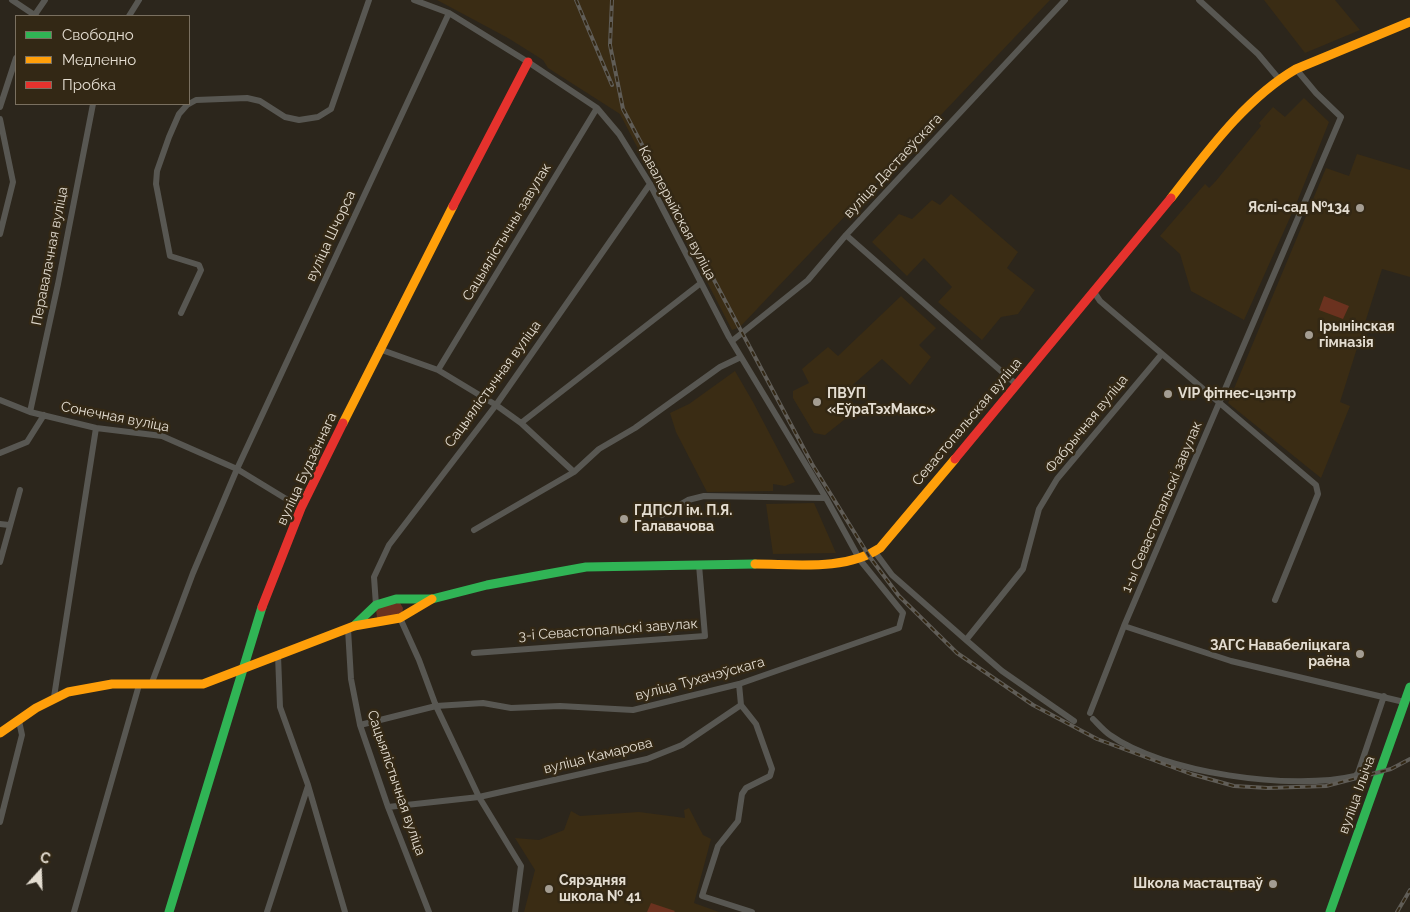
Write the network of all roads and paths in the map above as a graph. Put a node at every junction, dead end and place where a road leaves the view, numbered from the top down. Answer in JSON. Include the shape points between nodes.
{"nodes":[{"id":1,"x":12,"y":0,"type":"edge"},
{"id":2,"x":45,"y":0,"type":"edge"},
{"id":3,"x":139,"y":0,"type":"edge"},
{"id":4,"x":368,"y":0,"type":"edge"},
{"id":5,"x":414,"y":0,"type":"edge"},
{"id":6,"x":1065,"y":0,"type":"edge"},
{"id":7,"x":1199,"y":0,"type":"edge"},
{"id":8,"x":449,"y":13,"type":"junction"},
{"id":9,"x":34,"y":15,"type":"edge"},
{"id":10,"x":36,"y":15,"type":"edge"},
{"id":11,"x":130,"y":15,"type":"edge"},
{"id":12,"x":1410,"y":22,"type":"edge"},
{"id":13,"x":15,"y":61,"type":"edge"},
{"id":14,"x":528,"y":62,"type":"junction"},
{"id":15,"x":1296,"y":68,"type":"junction"},
{"id":16,"x":1279,"y":79,"type":"junction"},
{"id":17,"x":190,"y":102,"type":"edge"},
{"id":18,"x":93,"y":105,"type":"edge"},
{"id":19,"x":184,"y":105,"type":"edge"},
{"id":20,"x":0,"y":107,"type":"edge"},
{"id":21,"x":597,"y":108,"type":"junction"},
{"id":22,"x":0,"y":119,"type":"edge"},
{"id":23,"x":650,"y":184,"type":"junction"},
{"id":24,"x":0,"y":234,"type":"edge"},
{"id":25,"x":846,"y":235,"type":"junction"},
{"id":26,"x":701,"y":283,"type":"junction"},
{"id":27,"x":1094,"y":292,"type":"junction"},
{"id":28,"x":181,"y":312,"type":"dead end"},
{"id":29,"x":730,"y":339,"type":"junction"},
{"id":30,"x":379,"y":349,"type":"junction"},
{"id":31,"x":1161,"y":355,"type":"junction"},
{"id":32,"x":741,"y":357,"type":"junction"},
{"id":33,"x":438,"y":370,"type":"junction"},
{"id":34,"x":1017,"y":384,"type":"junction"},
{"id":35,"x":0,"y":400,"type":"edge"},
{"id":36,"x":1219,"y":404,"type":"junction"},
{"id":37,"x":496,"y":405,"type":"junction"},
{"id":38,"x":30,"y":412,"type":"junction"},
{"id":39,"x":44,"y":415,"type":"junction"},
{"id":40,"x":521,"y":424,"type":"junction"},
{"id":41,"x":96,"y":428,"type":"junction"},
{"id":42,"x":0,"y":453,"type":"edge"},
{"id":43,"x":237,"y":469,"type":"junction"},
{"id":44,"x":574,"y":472,"type":"junction"},
{"id":45,"x":20,"y":490,"type":"dead end"},
{"id":46,"x":826,"y":498,"type":"junction"},
{"id":47,"x":301,"y":508,"type":"junction"},
{"id":48,"x":662,"y":515,"type":"dead end"},
{"id":49,"x":0,"y":524,"type":"edge"},
{"id":50,"x":10,"y":525,"type":"junction"},
{"id":51,"x":474,"y":530,"type":"dead end"},
{"id":52,"x":874,"y":552,"type":"junction"},
{"id":53,"x":860,"y":560,"type":"junction"},
{"id":54,"x":0,"y":562,"type":"edge"},
{"id":55,"x":699,"y":566,"type":"junction"},
{"id":56,"x":432,"y":599,"type":"junction"},
{"id":57,"x":396,"y":600,"type":"junction"},
{"id":58,"x":1275,"y":600,"type":"dead end"},
{"id":59,"x":376,"y":605,"type":"junction"},
{"id":60,"x":402,"y":617,"type":"junction"},
{"id":61,"x":382,"y":623,"type":"junction"},
{"id":62,"x":1124,"y":626,"type":"junction"},
{"id":63,"x":351,"y":627,"type":"junction"},
{"id":64,"x":966,"y":640,"type":"junction"},
{"id":65,"x":474,"y":653,"type":"dead end"},
{"id":66,"x":278,"y":655,"type":"junction"},
{"id":67,"x":243,"y":670,"type":"junction"},
{"id":68,"x":739,"y":684,"type":"junction"},
{"id":69,"x":140,"y":685,"type":"junction"},
{"id":70,"x":151,"y":685,"type":"junction"},
{"id":71,"x":1410,"y":686,"type":"edge"},
{"id":72,"x":1384,"y":696,"type":"junction"},
{"id":73,"x":54,"y":697,"type":"junction"},
{"id":74,"x":1404,"y":702,"type":"junction"},
{"id":75,"x":742,"y":705,"type":"junction"},
{"id":76,"x":436,"y":706,"type":"junction"},
{"id":77,"x":20,"y":721,"type":"junction"},
{"id":78,"x":1074,"y":721,"type":"dead end"},
{"id":79,"x":360,"y":725,"type":"junction"},
{"id":80,"x":0,"y":733,"type":"edge"},
{"id":81,"x":308,"y":785,"type":"junction"},
{"id":82,"x":479,"y":797,"type":"junction"},
{"id":83,"x":388,"y":807,"type":"junction"},
{"id":84,"x":0,"y":822,"type":"edge"},
{"id":85,"x":74,"y":912,"type":"edge"},
{"id":86,"x":169,"y":912,"type":"edge"},
{"id":87,"x":268,"y":912,"type":"edge"},
{"id":88,"x":345,"y":912,"type":"edge"},
{"id":89,"x":429,"y":912,"type":"edge"},
{"id":90,"x":515,"y":912,"type":"edge"},
{"id":91,"x":752,"y":912,"type":"edge"},
{"id":92,"x":1330,"y":912,"type":"edge"}],
"edges":[{"from":1,"to":9,"type":"street"},
{"from":2,"to":10,"type":"street"},
{"from":3,"to":11,"type":"street"},
{"from":4,"to":17,"type":"street","via":[[331,109],[318,117],[299,120],[285,117],[260,101],[247,98]]},
{"from":5,"to":8,"type":"street","name":"Кавалерыйская вуліца"},
{"from":6,"to":25,"type":"street","name":"вуліца Дастаеўскага"},
{"from":7,"to":16,"type":"street","via":[[1258,54]]},
{"from":8,"to":14,"type":"street","name":"Кавалерыйская вуліца"},
{"from":8,"to":43,"type":"street","name":"вуліца Шчорса"},
{"from":12,"to":15,"type":"street","name":"Севастопальская вуліца"},
{"from":13,"to":20,"type":"street"},
{"from":14,"to":21,"type":"street","name":"Кавалерыйская вуліца"},
{"from":14,"to":30,"type":"street","name":"вуліца Будзённага"},
{"from":15,"to":16,"type":"street","name":"Севастопальская вуліца"},
{"from":15,"to":36,"type":"street","name":"1-ы Севастопальскі завулак","via":[[1316,94],[1341,117]]},
{"from":16,"to":27,"type":"street","name":"Севастопальская вуліца","via":[[1210,149]]},
{"from":18,"to":38,"type":"street","name":"Перавалачная вуліца"},
{"from":19,"to":28,"type":"street","via":[[169,137],[156,177],[170,256],[198,265],[200,270]]},
{"from":21,"to":23,"type":"street","name":"Кавалерыйская вуліца","via":[[619,134]]},
{"from":21,"to":33,"type":"street","name":"Сацыялістычны завулак"},
{"from":22,"to":24,"type":"street","via":[[12,182]]},
{"from":23,"to":26,"type":"street","name":"Кавалерыйская вуліца"},
{"from":23,"to":37,"type":"street","name":"Сацыялістычная вуліца"},
{"from":25,"to":29,"type":"street","name":"вуліца Дастаеўскага","via":[[808,280]]},
{"from":25,"to":34,"type":"street"},
{"from":26,"to":29,"type":"street","name":"Кавалерыйская вуліца"},
{"from":26,"to":40,"type":"street"},
{"from":27,"to":31,"type":"street"},
{"from":27,"to":34,"type":"street","name":"Севастопальская вуліца"},
{"from":29,"to":32,"type":"street"},
{"from":30,"to":33,"type":"street"},
{"from":30,"to":47,"type":"street","name":"вуліца Будзённага"},
{"from":31,"to":36,"type":"street"},
{"from":31,"to":64,"type":"street","name":"Фабрычная вуліца","via":[[1057,479],[1039,509],[1023,569]]},
{"from":32,"to":44,"type":"street","via":[[720,367],[635,428],[599,449]]},
{"from":32,"to":46,"type":"street"},
{"from":33,"to":37,"type":"street"},
{"from":34,"to":52,"type":"street","name":"Севастопальская вуліца"},
{"from":35,"to":38,"type":"street","name":"Сонечная вуліца"},
{"from":36,"to":58,"type":"street","via":[[1316,485],[1318,494]]},
{"from":36,"to":62,"type":"street","name":"1-ы Севастопальскі завулак"},
{"from":37,"to":40,"type":"street"},
{"from":37,"to":59,"type":"street","name":"Сацыялістычная вуліца","via":[[389,545],[374,577]]},
{"from":38,"to":39,"type":"street","name":"Сонечная вуліца"},
{"from":39,"to":41,"type":"street","name":"Сонечная вуліца"},
{"from":39,"to":42,"type":"street","via":[[27,442]]},
{"from":40,"to":44,"type":"street"},
{"from":41,"to":43,"type":"street","name":"Сонечная вуліца","via":[[162,436]]},
{"from":41,"to":73,"type":"street"},
{"from":43,"to":47,"type":"street","name":"Сонечная вуліца"},
{"from":43,"to":70,"type":"street","name":"вуліца Шчорса"},
{"from":44,"to":51,"type":"street"},
{"from":45,"to":50,"type":"street"},
{"from":46,"to":48,"type":"street","via":[[704,496],[688,500]]},
{"from":46,"to":53,"type":"street"},
{"from":47,"to":67,"type":"street","name":"вуліца Будзённага","via":[[256,623]]},
{"from":49,"to":50,"type":"street"},
{"from":50,"to":54,"type":"street"},
{"from":52,"to":53,"type":"street","name":"Севастопальская вуліца"},
{"from":52,"to":64,"type":"street","via":[[892,575]]},
{"from":53,"to":55,"type":"street","name":"Севастопальская вуліца"},
{"from":53,"to":68,"type":"street","name":"вуліца Тухачэўскага","via":[[903,613],[899,628]]},
{"from":55,"to":56,"type":"street","name":"Севастопальская вуліца","via":[[586,567]]},
{"from":55,"to":65,"type":"street","name":"3-і Севастопальскі завулак","via":[[706,636]]},
{"from":56,"to":57,"type":"street","name":"Севастопальская вуліца"},
{"from":56,"to":60,"type":"street","name":"Севастопальская вуліца"},
{"from":57,"to":59,"type":"street","name":"Севастопальская вуліца"},
{"from":57,"to":60,"type":"street","via":[[405,606]]},
{"from":59,"to":61,"type":"street","via":[[373,617]]},
{"from":59,"to":63,"type":"street","name":"Севастопальская вуліца"},
{"from":60,"to":61,"type":"street","name":"Севастопальская вуліца"},
{"from":60,"to":76,"type":"street"},
{"from":61,"to":63,"type":"street","name":"Севастопальская вуліца"},
{"from":62,"to":72,"type":"street","via":[[1231,661]]},
{"from":62,"to":72,"type":"street","name":"1-ы Севастопальскі завулак","via":[[1091,716],[1110,735],[1140,750],[1200,770],[1256,779],[1300,781],[1355,776]]},
{"from":63,"to":66,"type":"street","name":"Севастопальская вуліца"},
{"from":63,"to":79,"type":"street","name":"Сацыялістычная вуліца","via":[[351,679]]},
{"from":64,"to":78,"type":"street","via":[[1002,671]]},
{"from":66,"to":67,"type":"street","name":"Севастопальская вуліца"},
{"from":66,"to":81,"type":"street","via":[[280,706]]},
{"from":67,"to":70,"type":"street","name":"Севастопальская вуліца","via":[[202,684]]},
{"from":67,"to":86,"type":"street","name":"вуліца Будзённага"},
{"from":68,"to":75,"type":"street"},
{"from":68,"to":76,"type":"street","name":"вуліца Тухачэўскага","via":[[633,710],[560,706],[511,708],[483,702]]},
{"from":69,"to":70,"type":"street","name":"Севастопальская вуліца"},
{"from":69,"to":73,"type":"street","name":"Севастопальская вуліца","via":[[112,684]]},
{"from":69,"to":85,"type":"street"},
{"from":71,"to":74,"type":"street","name":"вуліца Ільіча"},
{"from":72,"to":74,"type":"street"},
{"from":73,"to":77,"type":"street","name":"Севастопальская вуліца"},
{"from":74,"to":92,"type":"street","name":"вуліца Ільіча"},
{"from":75,"to":82,"type":"street","name":"вуліца Камарова","via":[[682,745],[646,759]]},
{"from":75,"to":91,"type":"street","via":[[756,724],[772,769],[770,776],[746,788],[742,794],[738,821],[718,846],[702,896]]},
{"from":76,"to":79,"type":"street","name":"вуліца Тухачэўскага"},
{"from":76,"to":82,"type":"street"},
{"from":77,"to":80,"type":"street","name":"Севастопальская вуліца"},
{"from":77,"to":84,"type":"street","via":[[22,735]]},
{"from":79,"to":83,"type":"street","name":"Сацыялістычная вуліца"},
{"from":81,"to":87,"type":"street"},
{"from":81,"to":88,"type":"street"},
{"from":82,"to":83,"type":"street","name":"вуліца Камарова"},
{"from":82,"to":90,"type":"street","via":[[521,866]]},
{"from":83,"to":89,"type":"street","name":"Сацыялістычная вуліца"}]}
